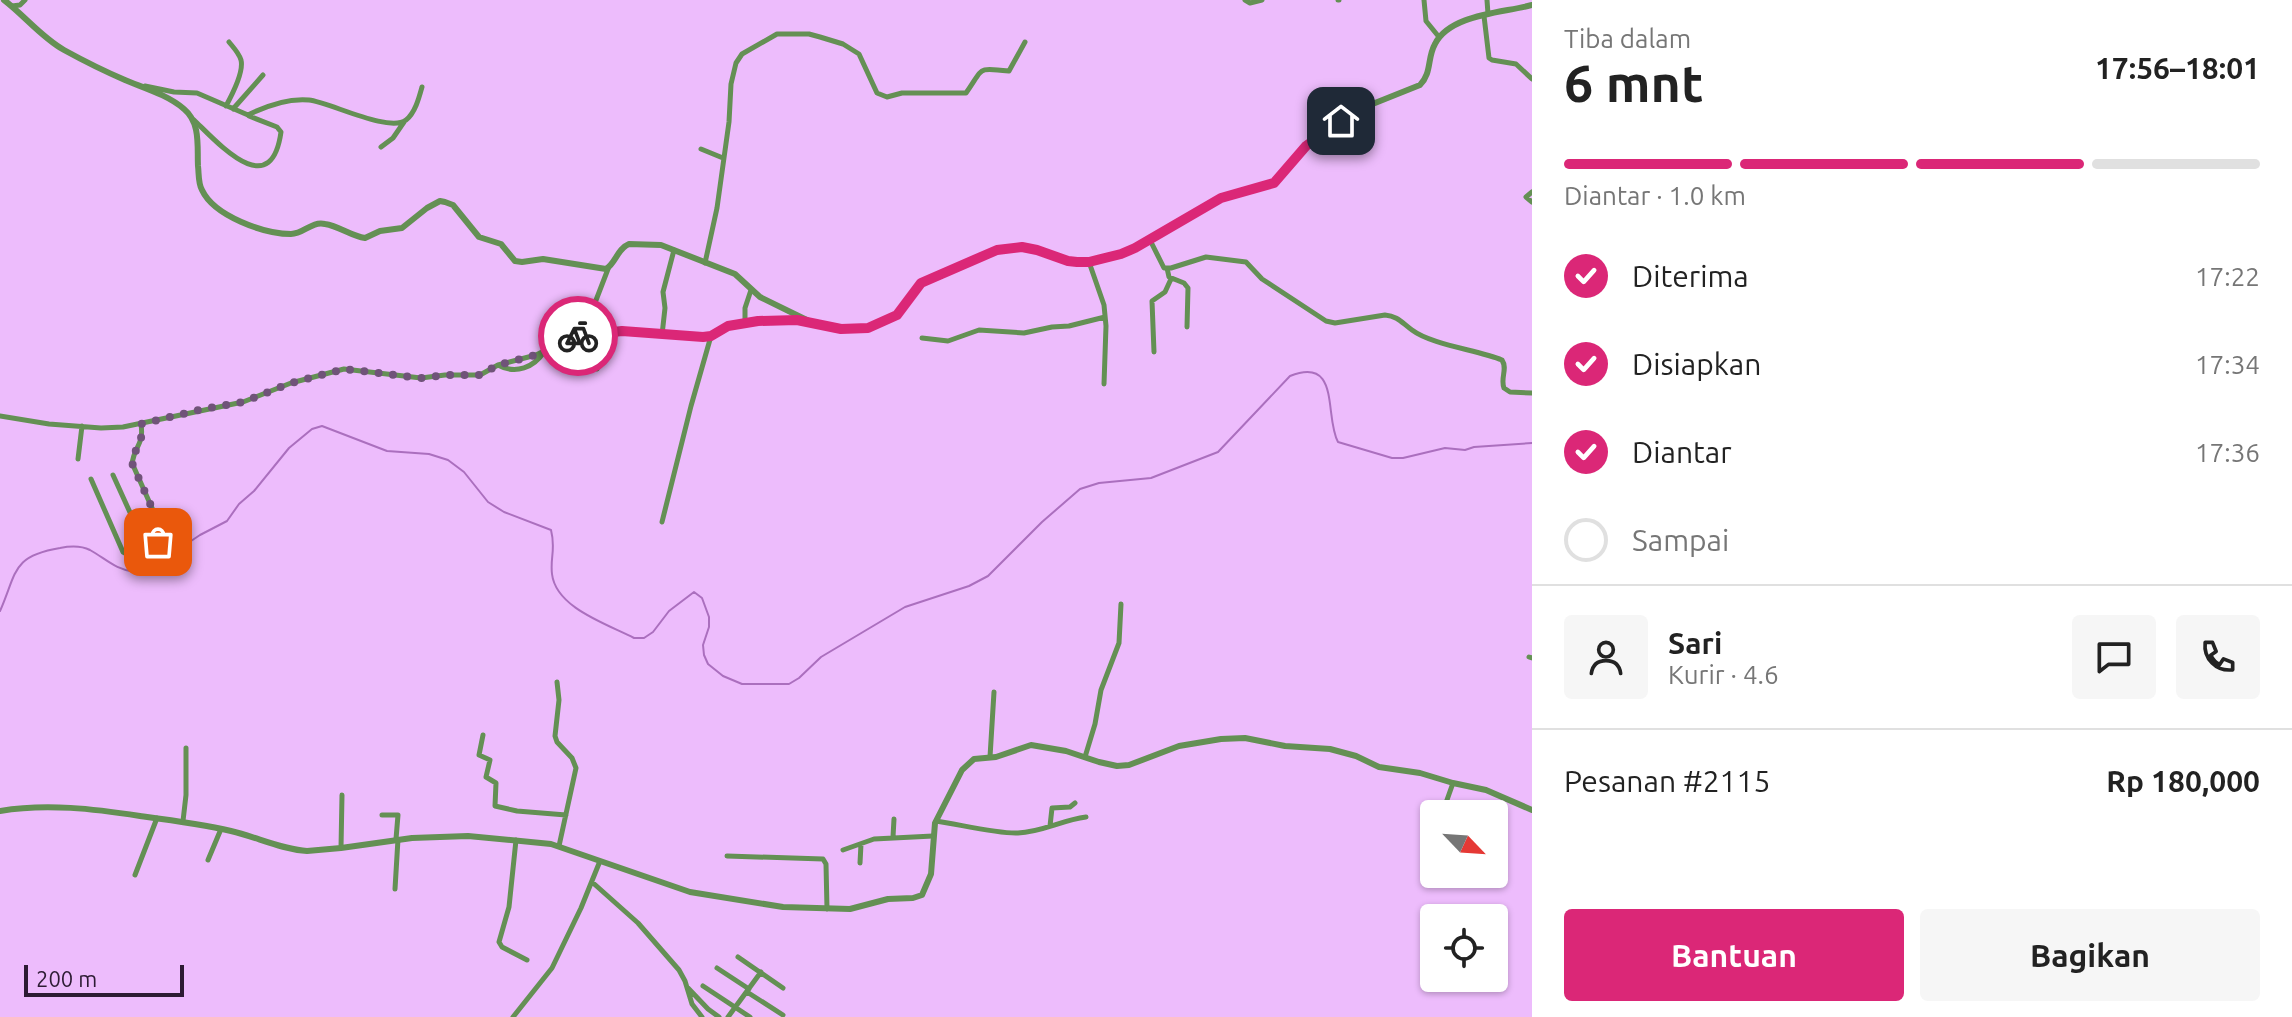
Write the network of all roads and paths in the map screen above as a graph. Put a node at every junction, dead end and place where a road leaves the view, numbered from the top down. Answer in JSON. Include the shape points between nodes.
{"nodes":[{"id":1,"x":4,"y":0,"type":"edge"},
{"id":2,"x":25,"y":0,"type":"edge"},
{"id":3,"x":1245,"y":0,"type":"edge"},
{"id":4,"x":1262,"y":0,"type":"edge"},
{"id":5,"x":1424,"y":0,"type":"edge"},
{"id":6,"x":1487,"y":0,"type":"edge"},
{"id":7,"x":1532,"y":5,"type":"edge"},
{"id":8,"x":11,"y":6,"type":"junction"},
{"id":9,"x":1486,"y":16,"type":"junction"},
{"id":10,"x":1439,"y":37,"type":"junction"},
{"id":11,"x":229,"y":42,"type":"dead end"},
{"id":12,"x":1025,"y":42,"type":"dead end"},
{"id":13,"x":263,"y":75,"type":"dead end"},
{"id":14,"x":1532,"y":79,"type":"edge"},
{"id":15,"x":134,"y":83,"type":"junction"},
{"id":16,"x":422,"y":87,"type":"dead end"},
{"id":17,"x":230,"y":107,"type":"junction"},
{"id":18,"x":248,"y":115,"type":"junction"},
{"id":19,"x":193,"y":119,"type":"junction"},
{"id":20,"x":405,"y":121,"type":"junction"},
{"id":21,"x":381,"y":147,"type":"dead end"},
{"id":22,"x":701,"y":149,"type":"dead end"},
{"id":23,"x":723,"y":158,"type":"junction"},
{"id":24,"x":1532,"y":192,"type":"edge"},
{"id":25,"x":1532,"y":202,"type":"edge"},
{"id":26,"x":1150,"y":240,"type":"junction"},
{"id":27,"x":674,"y":250,"type":"junction"},
{"id":28,"x":1089,"y":262,"type":"junction"},
{"id":29,"x":705,"y":264,"type":"junction"},
{"id":30,"x":608,"y":268,"type":"junction"},
{"id":31,"x":1167,"y":268,"type":"junction"},
{"id":32,"x":1171,"y":279,"type":"junction"},
{"id":33,"x":751,"y":290,"type":"junction"},
{"id":34,"x":1105,"y":317,"type":"junction"},
{"id":35,"x":807,"y":321,"type":"junction"},
{"id":36,"x":745,"y":322,"type":"junction"},
{"id":37,"x":1187,"y":327,"type":"dead end"},
{"id":38,"x":592,"y":333,"type":"junction"},
{"id":39,"x":583,"y":334,"type":"junction"},
{"id":40,"x":662,"y":335,"type":"junction"},
{"id":41,"x":711,"y":336,"type":"junction"},
{"id":42,"x":922,"y":338,"type":"dead end"},
{"id":43,"x":1154,"y":352,"type":"dead end"},
{"id":44,"x":597,"y":369,"type":"dead end"},
{"id":45,"x":1104,"y":384,"type":"dead end"},
{"id":46,"x":1532,"y":393,"type":"edge"},
{"id":47,"x":0,"y":416,"type":"edge"},
{"id":48,"x":141,"y":424,"type":"junction"},
{"id":49,"x":82,"y":426,"type":"junction"},
{"id":50,"x":78,"y":459,"type":"dead end"},
{"id":51,"x":113,"y":475,"type":"dead end"},
{"id":52,"x":91,"y":479,"type":"dead end"},
{"id":53,"x":662,"y":522,"type":"dead end"},
{"id":54,"x":148,"y":552,"type":"junction"},
{"id":55,"x":1121,"y":604,"type":"dead end"},
{"id":56,"x":557,"y":682,"type":"dead end"},
{"id":57,"x":994,"y":692,"type":"dead end"},
{"id":58,"x":483,"y":735,"type":"dead end"},
{"id":59,"x":186,"y":748,"type":"dead end"},
{"id":60,"x":990,"y":757,"type":"junction"},
{"id":61,"x":1085,"y":757,"type":"junction"},
{"id":62,"x":1453,"y":783,"type":"junction"},
{"id":63,"x":342,"y":795,"type":"dead end"},
{"id":64,"x":1447,"y":800,"type":"edge"},
{"id":65,"x":1075,"y":803,"type":"dead end"},
{"id":66,"x":1532,"y":810,"type":"edge"},
{"id":67,"x":0,"y":811,"type":"edge"},
{"id":68,"x":382,"y":815,"type":"dead end"},
{"id":69,"x":566,"y":815,"type":"junction"},
{"id":70,"x":157,"y":817,"type":"junction"},
{"id":71,"x":1086,"y":817,"type":"dead end"},
{"id":72,"x":894,"y":819,"type":"dead end"},
{"id":73,"x":183,"y":821,"type":"junction"},
{"id":74,"x":936,"y":821,"type":"junction"},
{"id":75,"x":1050,"y":827,"type":"junction"},
{"id":76,"x":221,"y":829,"type":"junction"},
{"id":77,"x":933,"y":836,"type":"junction"},
{"id":78,"x":427,"y":837,"type":"junction"},
{"id":79,"x":893,"y":837,"type":"junction"},
{"id":80,"x":397,"y":839,"type":"junction"},
{"id":81,"x":516,"y":840,"type":"junction"},
{"id":82,"x":861,"y":844,"type":"junction"},
{"id":83,"x":559,"y":846,"type":"junction"},
{"id":84,"x":429,"y":847,"type":"dead end"},
{"id":85,"x":341,"y":848,"type":"junction"},
{"id":86,"x":843,"y":850,"type":"dead end"},
{"id":87,"x":727,"y":856,"type":"dead end"},
{"id":88,"x":208,"y":860,"type":"dead end"},
{"id":89,"x":600,"y":861,"type":"junction"},
{"id":90,"x":860,"y":863,"type":"dead end"},
{"id":91,"x":135,"y":875,"type":"dead end"},
{"id":92,"x":592,"y":882,"type":"junction"},
{"id":93,"x":395,"y":889,"type":"dead end"},
{"id":94,"x":827,"y":910,"type":"junction"},
{"id":95,"x":738,"y":957,"type":"dead end"},
{"id":96,"x":527,"y":960,"type":"dead end"},
{"id":97,"x":717,"y":968,"type":"dead end"},
{"id":98,"x":761,"y":972,"type":"junction"},
{"id":99,"x":703,"y":986,"type":"dead end"},
{"id":100,"x":687,"y":987,"type":"junction"},
{"id":101,"x":783,"y":988,"type":"dead end"},
{"id":102,"x":748,"y":991,"type":"junction"},
{"id":103,"x":736,"y":1007,"type":"junction"},
{"id":104,"x":783,"y":1015,"type":"dead end"},
{"id":105,"x":513,"y":1017,"type":"edge"},
{"id":106,"x":702,"y":1017,"type":"edge"},
{"id":107,"x":719,"y":1017,"type":"edge"},
{"id":108,"x":728,"y":1017,"type":"edge"},
{"id":109,"x":750,"y":1017,"type":"edge"}],
"edges":[{"from":1,"to":8,"type":"street"},
{"from":2,"to":8,"type":"street"},
{"from":3,"to":4,"type":"street"},
{"from":5,"to":10,"type":"street","via":[[1426,22]]},
{"from":6,"to":9,"type":"street"},
{"from":7,"to":9,"type":"street"},
{"from":8,"to":15,"type":"street","via":[[62,49]]},
{"from":9,"to":10,"type":"street","via":[[1453,26]]},
{"from":9,"to":14,"type":"street","via":[[1489,58],[1516,64]]},
{"from":10,"to":26,"type":"street","via":[[1420,85],[1360,109],[1316,138],[1274,183],[1221,198]]},
{"from":11,"to":17,"type":"street","via":[[242,64]]},
{"from":12,"to":23,"type":"street","via":[[1013,69],[983,71],[966,93],[887,97],[877,93],[856,51],[809,34],[777,34],[736,63]]},
{"from":13,"to":17,"type":"street"},
{"from":15,"to":17,"type":"street","via":[[193,92]]},
{"from":15,"to":19,"type":"street","via":[[177,104]]},
{"from":16,"to":20,"type":"street"},
{"from":17,"to":18,"type":"street"},
{"from":18,"to":19,"type":"street","via":[[280,129],[274,155],[263,166],[234,157]]},
{"from":18,"to":20,"type":"street","via":[[279,103],[311,100],[375,120]]},
{"from":19,"to":30,"type":"street","via":[[202,190],[247,225],[294,234],[324,223],[365,238],[402,228],[440,201],[453,205],[479,237],[501,244],[515,261],[543,259]]},
{"from":20,"to":21,"type":"street"},
{"from":22,"to":23,"type":"street"},
{"from":23,"to":29,"type":"street"},
{"from":24,"to":25,"type":"street","via":[[1526,197]]},
{"from":26,"to":28,"type":"street"},
{"from":26,"to":31,"type":"street"},
{"from":27,"to":29,"type":"street"},
{"from":27,"to":30,"type":"street","via":[[629,244]]},
{"from":27,"to":40,"type":"street","via":[[663,292]]},
{"from":28,"to":34,"type":"street"},
{"from":28,"to":35,"type":"street","via":[[1022,247],[997,250],[921,283],[897,315],[878,326],[841,329]]},
{"from":29,"to":33,"type":"street","via":[[738,276]]},
{"from":30,"to":39,"type":"street"},
{"from":31,"to":32,"type":"street"},
{"from":31,"to":46,"type":"street","via":[[1206,257],[1246,262],[1262,279],[1326,321],[1393,316],[1415,333],[1502,360],[1504,388]]},
{"from":32,"to":37,"type":"street","via":[[1188,288]]},
{"from":32,"to":43,"type":"street","via":[[1152,301]]},
{"from":33,"to":35,"type":"street"},
{"from":33,"to":36,"type":"street"},
{"from":34,"to":42,"type":"street","via":[[1024,333],[979,330],[948,341]]},
{"from":34,"to":45,"type":"street"},
{"from":35,"to":36,"type":"street"},
{"from":36,"to":41,"type":"street"},
{"from":38,"to":39,"type":"street"},
{"from":38,"to":40,"type":"street"},
{"from":38,"to":44,"type":"street"},
{"from":39,"to":48,"type":"street","via":[[480,375],[421,378],[344,369],[243,402]]},
{"from":40,"to":41,"type":"street"},
{"from":41,"to":53,"type":"street"},
{"from":47,"to":49,"type":"street"},
{"from":48,"to":49,"type":"street"},
{"from":48,"to":54,"type":"street","via":[[143,438],[132,463],[164,535]]},
{"from":49,"to":50,"type":"street"},
{"from":51,"to":54,"type":"street"},
{"from":52,"to":54,"type":"street","via":[[123,552],[141,559]]},
{"from":55,"to":61,"type":"street","via":[[1119,643],[1102,686]]},
{"from":56,"to":69,"type":"street","via":[[555,736],[576,768]]},
{"from":57,"to":60,"type":"street"},
{"from":58,"to":69,"type":"street","via":[[479,753],[490,760],[486,777],[496,783],[495,806]]},
{"from":59,"to":73,"type":"street"},
{"from":60,"to":61,"type":"street","via":[[1035,745]]},
{"from":60,"to":74,"type":"street","via":[[965,766]]},
{"from":61,"to":62,"type":"street","via":[[1125,765],[1179,746],[1245,738],[1338,750],[1379,767]]},
{"from":62,"to":64,"type":"street"},
{"from":62,"to":66,"type":"street"},
{"from":63,"to":85,"type":"street"},
{"from":65,"to":75,"type":"street","via":[[1052,808]]},
{"from":67,"to":70,"type":"street","via":[[83,809]]},
{"from":68,"to":80,"type":"street","via":[[398,815]]},
{"from":69,"to":83,"type":"street"},
{"from":70,"to":73,"type":"street"},
{"from":70,"to":91,"type":"street"},
{"from":71,"to":75,"type":"street"},
{"from":72,"to":79,"type":"street"},
{"from":73,"to":76,"type":"street"},
{"from":74,"to":75,"type":"street","via":[[1015,833]]},
{"from":74,"to":77,"type":"street"},
{"from":76,"to":85,"type":"street","via":[[290,849]]},
{"from":76,"to":88,"type":"street"},
{"from":77,"to":79,"type":"street"},
{"from":77,"to":94,"type":"street","via":[[931,874],[921,896]]},
{"from":78,"to":80,"type":"street"},
{"from":78,"to":81,"type":"street"},
{"from":78,"to":84,"type":"street"},
{"from":79,"to":82,"type":"street"},
{"from":80,"to":85,"type":"street"},
{"from":80,"to":93,"type":"street"},
{"from":81,"to":83,"type":"street"},
{"from":81,"to":96,"type":"street","via":[[510,901],[499,942]]},
{"from":82,"to":86,"type":"street"},
{"from":82,"to":90,"type":"street"},
{"from":83,"to":89,"type":"street"},
{"from":87,"to":94,"type":"street","via":[[823,859]]},
{"from":89,"to":92,"type":"street"},
{"from":89,"to":94,"type":"street","via":[[690,892]]},
{"from":92,"to":100,"type":"street","via":[[638,923]]},
{"from":92,"to":105,"type":"street","via":[[552,968]]},
{"from":95,"to":98,"type":"street"},
{"from":97,"to":102,"type":"street"},
{"from":98,"to":101,"type":"street"},
{"from":98,"to":102,"type":"street"},
{"from":99,"to":103,"type":"street"},
{"from":100,"to":106,"type":"street"},
{"from":100,"to":107,"type":"street"},
{"from":102,"to":103,"type":"street"},
{"from":102,"to":104,"type":"street"},
{"from":103,"to":108,"type":"street"},
{"from":103,"to":109,"type":"street"}]}
